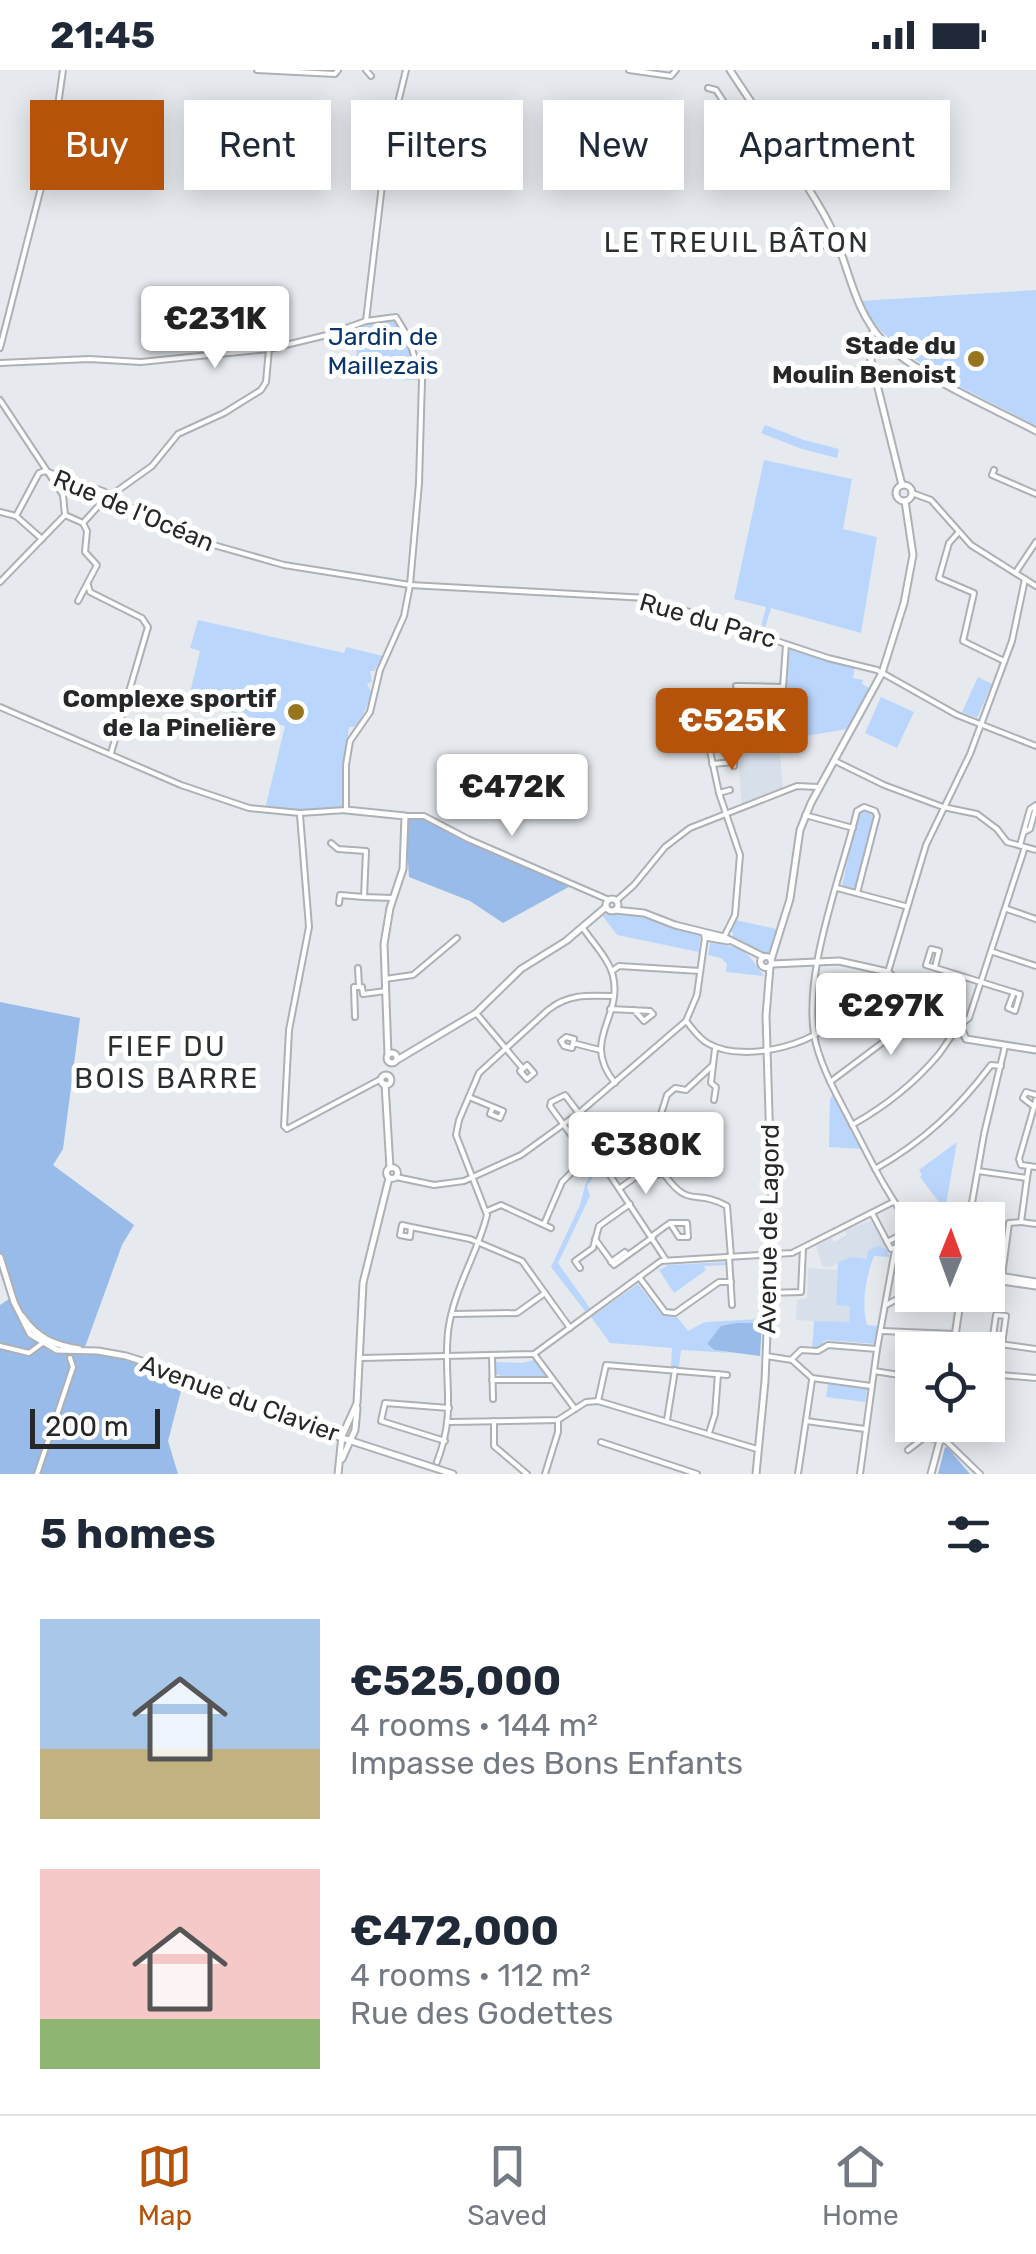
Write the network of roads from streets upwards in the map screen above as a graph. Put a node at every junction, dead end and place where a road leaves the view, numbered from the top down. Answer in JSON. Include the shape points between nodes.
{"nodes":[{"id":1,"x":62,"y":70,"type":"edge"},
{"id":2,"x":260,"y":70,"type":"edge"},
{"id":3,"x":338,"y":70,"type":"edge"},
{"id":4,"x":366,"y":70,"type":"edge"},
{"id":5,"x":406,"y":70,"type":"edge"},
{"id":6,"x":629,"y":70,"type":"edge"},
{"id":7,"x":676,"y":70,"type":"edge"},
{"id":8,"x":730,"y":70,"type":"edge"},
{"id":9,"x":372,"y":76,"type":"dead end"},
{"id":10,"x":708,"y":88,"type":"dead end"},
{"id":11,"x":723,"y":100,"type":"edge"},
{"id":12,"x":750,"y":100,"type":"edge"},
{"id":13,"x":809,"y":190,"type":"edge"},
{"id":14,"x":838,"y":244,"type":"junction"},
{"id":15,"x":775,"y":250,"type":"dead end"},
{"id":16,"x":366,"y":320,"type":"junction"},
{"id":17,"x":874,"y":331,"type":"junction"},
{"id":18,"x":0,"y":348,"type":"edge"},
{"id":19,"x":270,"y":349,"type":"junction"},
{"id":20,"x":0,"y":363,"type":"edge"},
{"id":21,"x":0,"y":400,"type":"edge"},
{"id":22,"x":1036,"y":431,"type":"edge"},
{"id":23,"x":994,"y":470,"type":"dead end"},
{"id":24,"x":45,"y":471,"type":"junction"},
{"id":25,"x":902,"y":485,"type":"junction"},
{"id":26,"x":912,"y":493,"type":"junction"},
{"id":27,"x":1036,"y":494,"type":"edge"},
{"id":28,"x":111,"y":495,"type":"junction"},
{"id":29,"x":905,"y":501,"type":"junction"},
{"id":30,"x":0,"y":512,"type":"edge"},
{"id":31,"x":65,"y":515,"type":"junction"},
{"id":32,"x":16,"y":516,"type":"junction"},
{"id":33,"x":83,"y":523,"type":"junction"},
{"id":34,"x":958,"y":533,"type":"junction"},
{"id":35,"x":42,"y":539,"type":"junction"},
{"id":36,"x":1036,"y":542,"type":"edge"},
{"id":37,"x":1016,"y":572,"type":"junction"},
{"id":38,"x":1025,"y":579,"type":"junction"},
{"id":39,"x":0,"y":582,"type":"edge"},
{"id":40,"x":410,"y":585,"type":"junction"},
{"id":41,"x":88,"y":586,"type":"junction"},
{"id":42,"x":1036,"y":586,"type":"edge"},
{"id":43,"x":78,"y":601,"type":"dead end"},
{"id":44,"x":786,"y":643,"type":"junction"},
{"id":45,"x":1004,"y":662,"type":"junction"},
{"id":46,"x":882,"y":672,"type":"junction"},
{"id":47,"x":736,"y":686,"type":"dead end"},
{"id":48,"x":0,"y":707,"type":"edge"},
{"id":49,"x":979,"y":725,"type":"junction"},
{"id":50,"x":743,"y":738,"type":"dead end"},
{"id":51,"x":1036,"y":746,"type":"edge"},
{"id":52,"x":110,"y":753,"type":"junction"},
{"id":53,"x":836,"y":761,"type":"junction"},
{"id":54,"x":712,"y":764,"type":"junction"},
{"id":55,"x":734,"y":766,"type":"dead end"},
{"id":56,"x":820,"y":788,"type":"junction"},
{"id":57,"x":730,"y":790,"type":"dead end"},
{"id":58,"x":718,"y":793,"type":"junction"},
{"id":59,"x":1036,"y":806,"type":"edge"},
{"id":60,"x":943,"y":807,"type":"junction"},
{"id":61,"x":346,"y":810,"type":"junction"},
{"id":62,"x":300,"y":813,"type":"junction"},
{"id":63,"x":726,"y":814,"type":"junction"},
{"id":64,"x":806,"y":815,"type":"junction"},
{"id":65,"x":405,"y":816,"type":"junction"},
{"id":66,"x":853,"y":828,"type":"junction"},
{"id":67,"x":330,"y":843,"type":"dead end"},
{"id":68,"x":1022,"y":846,"type":"junction"},
{"id":69,"x":1036,"y":850,"type":"edge"},
{"id":70,"x":366,"y":851,"type":"junction"},
{"id":71,"x":376,"y":852,"type":"dead end"},
{"id":72,"x":838,"y":888,"type":"junction"},
{"id":73,"x":857,"y":893,"type":"junction"},
{"id":74,"x":364,"y":896,"type":"junction"},
{"id":75,"x":393,"y":898,"type":"junction"},
{"id":76,"x":340,"y":903,"type":"dead end"},
{"id":77,"x":612,"y":905,"type":"junction"},
{"id":78,"x":906,"y":906,"type":"junction"},
{"id":79,"x":1006,"y":909,"type":"junction"},
{"id":80,"x":1036,"y":919,"type":"edge"},
{"id":81,"x":582,"y":928,"type":"junction"},
{"id":82,"x":705,"y":935,"type":"junction"},
{"id":83,"x":457,"y":938,"type":"dead end"},
{"id":84,"x":726,"y":939,"type":"junction"},
{"id":85,"x":992,"y":952,"type":"junction"},
{"id":86,"x":604,"y":959,"type":"junction"},
{"id":87,"x":818,"y":960,"type":"junction"},
{"id":88,"x":768,"y":961,"type":"junction"},
{"id":89,"x":619,"y":966,"type":"junction"},
{"id":90,"x":1036,"y":966,"type":"edge"},
{"id":91,"x":358,"y":968,"type":"dead end"},
{"id":92,"x":935,"y":968,"type":"dead end"},
{"id":93,"x":701,"y":971,"type":"junction"},
{"id":94,"x":612,"y":972,"type":"junction"},
{"id":95,"x":888,"y":972,"type":"junction"},
{"id":96,"x":385,"y":978,"type":"junction"},
{"id":97,"x":981,"y":982,"type":"junction"},
{"id":98,"x":359,"y":986,"type":"junction"},
{"id":99,"x":386,"y":991,"type":"junction"},
{"id":100,"x":1014,"y":992,"type":"dead end"},
{"id":101,"x":363,"y":994,"type":"junction"},
{"id":102,"x":612,"y":996,"type":"junction"},
{"id":103,"x":917,"y":996,"type":"junction"},
{"id":104,"x":354,"y":1001,"type":"junction"},
{"id":105,"x":846,"y":1006,"type":"dead end"},
{"id":106,"x":610,"y":1010,"type":"junction"},
{"id":107,"x":634,"y":1010,"type":"dead end"},
{"id":108,"x":476,"y":1013,"type":"junction"},
{"id":109,"x":355,"y":1017,"type":"dead end"},
{"id":110,"x":686,"y":1021,"type":"junction"},
{"id":111,"x":958,"y":1024,"type":"junction"},
{"id":112,"x":815,"y":1034,"type":"junction"},
{"id":113,"x":573,"y":1043,"type":"dead end"},
{"id":114,"x":1004,"y":1046,"type":"junction"},
{"id":115,"x":715,"y":1047,"type":"junction"},
{"id":116,"x":506,"y":1049,"type":"junction"},
{"id":117,"x":600,"y":1050,"type":"junction"},
{"id":118,"x":1036,"y":1050,"type":"edge"},
{"id":119,"x":767,"y":1052,"type":"junction"},
{"id":120,"x":391,"y":1057,"type":"junction"},
{"id":121,"x":713,"y":1066,"type":"junction"},
{"id":122,"x":1001,"y":1066,"type":"junction"},
{"id":123,"x":523,"y":1069,"type":"dead end"},
{"id":124,"x":386,"y":1081,"type":"junction"},
{"id":125,"x":696,"y":1082,"type":"junction"},
{"id":126,"x":830,"y":1082,"type":"junction"},
{"id":127,"x":711,"y":1083,"type":"junction"},
{"id":128,"x":616,"y":1084,"type":"junction"},
{"id":129,"x":469,"y":1097,"type":"junction"},
{"id":130,"x":714,"y":1100,"type":"dead end"},
{"id":131,"x":1035,"y":1102,"type":"edge"},
{"id":132,"x":492,"y":1107,"type":"dead end"},
{"id":133,"x":578,"y":1113,"type":"junction"},
{"id":134,"x":563,"y":1124,"type":"junction"},
{"id":135,"x":852,"y":1125,"type":"junction"},
{"id":136,"x":655,"y":1133,"type":"junction"},
{"id":137,"x":602,"y":1145,"type":"junction"},
{"id":138,"x":594,"y":1151,"type":"junction"},
{"id":139,"x":666,"y":1152,"type":"dead end"},
{"id":140,"x":587,"y":1157,"type":"junction"},
{"id":141,"x":1029,"y":1166,"type":"junction"},
{"id":142,"x":1036,"y":1167,"type":"edge"},
{"id":143,"x":875,"y":1169,"type":"junction"},
{"id":144,"x":978,"y":1171,"type":"junction"},
{"id":145,"x":393,"y":1174,"type":"junction"},
{"id":146,"x":474,"y":1177,"type":"junction"},
{"id":147,"x":1027,"y":1178,"type":"junction"},
{"id":148,"x":620,"y":1188,"type":"junction"},
{"id":149,"x":893,"y":1202,"type":"junction"},
{"id":150,"x":972,"y":1202,"type":"edge"},
{"id":151,"x":630,"y":1204,"type":"junction"},
{"id":152,"x":895,"y":1205,"type":"edge"},
{"id":153,"x":486,"y":1211,"type":"junction"},
{"id":154,"x":872,"y":1213,"type":"junction"},
{"id":155,"x":1021,"y":1222,"type":"junction"},
{"id":156,"x":544,"y":1224,"type":"junction"},
{"id":157,"x":670,"y":1224,"type":"dead end"},
{"id":158,"x":1036,"y":1224,"type":"edge"},
{"id":159,"x":411,"y":1227,"type":"junction"},
{"id":160,"x":552,"y":1228,"type":"dead end"},
{"id":161,"x":653,"y":1236,"type":"junction"},
{"id":162,"x":477,"y":1242,"type":"junction"},
{"id":163,"x":895,"y":1242,"type":"edge"},
{"id":164,"x":596,"y":1244,"type":"junction"},
{"id":165,"x":895,"y":1245,"type":"edge"},
{"id":166,"x":890,"y":1246,"type":"junction"},
{"id":167,"x":802,"y":1248,"type":"junction"},
{"id":168,"x":770,"y":1255,"type":"junction"},
{"id":169,"x":1005,"y":1255,"type":"edge"},
{"id":170,"x":0,"y":1257,"type":"edge"},
{"id":171,"x":730,"y":1257,"type":"junction"},
{"id":172,"x":666,"y":1260,"type":"junction"},
{"id":173,"x":580,"y":1268,"type":"dead end"},
{"id":174,"x":639,"y":1277,"type":"junction"},
{"id":175,"x":1005,"y":1279,"type":"edge"},
{"id":176,"x":731,"y":1282,"type":"junction"},
{"id":177,"x":1036,"y":1284,"type":"edge"},
{"id":178,"x":768,"y":1293,"type":"junction"},
{"id":179,"x":545,"y":1294,"type":"junction"},
{"id":180,"x":895,"y":1300,"type":"edge"},
{"id":181,"x":14,"y":1302,"type":"junction"},
{"id":182,"x":732,"y":1305,"type":"dead end"},
{"id":183,"x":884,"y":1305,"type":"junction"},
{"id":184,"x":453,"y":1314,"type":"junction"},
{"id":185,"x":570,"y":1328,"type":"junction"},
{"id":186,"x":882,"y":1331,"type":"junction"},
{"id":187,"x":906,"y":1332,"type":"edge"},
{"id":188,"x":40,"y":1342,"type":"junction"},
{"id":189,"x":1002,"y":1344,"type":"joint"},
{"id":190,"x":1005,"y":1344,"type":"edge"},
{"id":191,"x":0,"y":1346,"type":"edge"},
{"id":192,"x":63,"y":1346,"type":"junction"},
{"id":193,"x":1036,"y":1348,"type":"edge"},
{"id":194,"x":877,"y":1349,"type":"junction"},
{"id":195,"x":83,"y":1351,"type":"junction"},
{"id":196,"x":534,"y":1354,"type":"junction"},
{"id":197,"x":492,"y":1356,"type":"junction"},
{"id":198,"x":766,"y":1356,"type":"junction"},
{"id":199,"x":449,"y":1357,"type":"junction"},
{"id":200,"x":70,"y":1358,"type":"dead end"},
{"id":201,"x":359,"y":1358,"type":"junction"},
{"id":202,"x":792,"y":1360,"type":"junction"},
{"id":203,"x":675,"y":1370,"type":"junction"},
{"id":204,"x":874,"y":1371,"type":"junction"},
{"id":205,"x":718,"y":1374,"type":"junction"},
{"id":206,"x":727,"y":1374,"type":"dead end"},
{"id":207,"x":895,"y":1374,"type":"edge"},
{"id":208,"x":1005,"y":1375,"type":"edge"},
{"id":209,"x":812,"y":1378,"type":"junction"},
{"id":210,"x":1036,"y":1378,"type":"edge"},
{"id":211,"x":492,"y":1380,"type":"junction"},
{"id":212,"x":553,"y":1380,"type":"junction"},
{"id":213,"x":872,"y":1386,"type":"junction"},
{"id":214,"x":493,"y":1399,"type":"dead end"},
{"id":215,"x":598,"y":1401,"type":"junction"},
{"id":216,"x":357,"y":1403,"type":"junction"},
{"id":217,"x":450,"y":1408,"type":"junction"},
{"id":218,"x":575,"y":1409,"type":"junction"},
{"id":219,"x":558,"y":1420,"type":"junction"},
{"id":220,"x":494,"y":1421,"type":"junction"},
{"id":221,"x":806,"y":1421,"type":"junction"},
{"id":222,"x":450,"y":1422,"type":"junction"},
{"id":223,"x":666,"y":1422,"type":"junction"},
{"id":224,"x":866,"y":1430,"type":"junction"},
{"id":225,"x":708,"y":1434,"type":"junction"},
{"id":226,"x":342,"y":1436,"type":"junction"},
{"id":227,"x":351,"y":1439,"type":"junction"},
{"id":228,"x":445,"y":1441,"type":"junction"},
{"id":229,"x":602,"y":1442,"type":"dead end"},
{"id":230,"x":918,"y":1442,"type":"edge"},
{"id":231,"x":940,"y":1442,"type":"edge"},
{"id":232,"x":944,"y":1442,"type":"edge"},
{"id":233,"x":759,"y":1450,"type":"junction"},
{"id":234,"x":908,"y":1450,"type":"dead end"},
{"id":235,"x":340,"y":1462,"type":"junction"},
{"id":236,"x":437,"y":1462,"type":"dead end"},
{"id":237,"x":798,"y":1473,"type":"edge"},
{"id":238,"x":38,"y":1474,"type":"edge"},
{"id":239,"x":338,"y":1474,"type":"edge"},
{"id":240,"x":453,"y":1474,"type":"edge"},
{"id":241,"x":527,"y":1474,"type":"edge"},
{"id":242,"x":545,"y":1474,"type":"edge"},
{"id":243,"x":697,"y":1474,"type":"edge"},
{"id":244,"x":756,"y":1474,"type":"edge"},
{"id":245,"x":808,"y":1474,"type":"edge"},
{"id":246,"x":860,"y":1474,"type":"edge"},
{"id":247,"x":930,"y":1474,"type":"edge"},
{"id":248,"x":980,"y":1474,"type":"edge"}],
"edges":[{"from":1,"to":18,"type":"street","via":[[53,142]]},
{"from":2,"to":3,"type":"street"},
{"from":4,"to":9,"type":"street"},
{"from":5,"to":16,"type":"street","via":[[386,152]]},
{"from":6,"to":7,"type":"street","via":[[671,76]]},
{"from":8,"to":12,"type":"street"},
{"from":10,"to":11,"type":"street"},
{"from":13,"to":14,"type":"street"},
{"from":14,"to":15,"type":"street"},
{"from":14,"to":17,"type":"street"},
{"from":16,"to":19,"type":"street"},
{"from":16,"to":40,"type":"street","via":[[396,317],[422,380]]},
{"from":17,"to":22,"type":"street","via":[[917,366]]},
{"from":17,"to":25,"type":"street","via":[[869,352]]},
{"from":19,"to":20,"type":"street","via":[[141,362]]},
{"from":19,"to":28,"type":"street","via":[[261,390],[178,434],[152,466]]},
{"from":21,"to":24,"type":"street"},
{"from":23,"to":27,"type":"street","via":[[992,475]]},
{"from":24,"to":28,"type":"street","name":"Rue de l'Océan"},
{"from":24,"to":31,"type":"street","via":[[64,499]]},
{"from":24,"to":32,"type":"street","name":"Rue de l'Océan"},
{"from":25,"to":26,"type":"street"},
{"from":25,"to":29,"type":"street","name":"Avenue de Lagord","via":[[896,494]]},
{"from":26,"to":29,"type":"street"},
{"from":26,"to":34,"type":"street","via":[[931,500]]},
{"from":28,"to":33,"type":"street"},
{"from":28,"to":40,"type":"street","name":"Rue de l'Océan","via":[[196,540],[284,565]]},
{"from":29,"to":46,"type":"street","name":"Avenue de Lagord","via":[[910,572]]},
{"from":30,"to":32,"type":"street"},
{"from":31,"to":33,"type":"street"},
{"from":31,"to":35,"type":"street"},
{"from":32,"to":35,"type":"street"},
{"from":33,"to":41,"type":"street","via":[[85,552],[97,566]]},
{"from":34,"to":37,"type":"street"},
{"from":34,"to":45,"type":"street","via":[[939,578],[974,593],[964,641]]},
{"from":35,"to":39,"type":"street"},
{"from":36,"to":37,"type":"street"},
{"from":37,"to":38,"type":"street"},
{"from":38,"to":42,"type":"street"},
{"from":38,"to":45,"type":"street"},
{"from":40,"to":44,"type":"street","name":"Rue du Parc","via":[[646,598]]},
{"from":40,"to":61,"type":"street","via":[[370,712],[350,742]]},
{"from":41,"to":43,"type":"street"},
{"from":41,"to":52,"type":"street","via":[[148,627]]},
{"from":44,"to":46,"type":"street","name":"Rue du Parc"},
{"from":44,"to":47,"type":"street","via":[[783,688]]},
{"from":45,"to":49,"type":"street"},
{"from":46,"to":49,"type":"street","name":"Rue du Parc"},
{"from":46,"to":53,"type":"street","name":"Avenue de Lagord"},
{"from":48,"to":52,"type":"street"},
{"from":49,"to":51,"type":"street","name":"Rue du Parc"},
{"from":49,"to":60,"type":"street"},
{"from":50,"to":54,"type":"street","via":[[710,743]]},
{"from":52,"to":62,"type":"street","via":[[249,808]]},
{"from":53,"to":56,"type":"street","name":"Avenue de Lagord"},
{"from":53,"to":60,"type":"street"},
{"from":54,"to":55,"type":"street"},
{"from":54,"to":58,"type":"street"},
{"from":56,"to":63,"type":"street","via":[[797,786]]},
{"from":56,"to":64,"type":"street","name":"Avenue de Lagord"},
{"from":57,"to":58,"type":"street"},
{"from":58,"to":63,"type":"street"},
{"from":59,"to":68,"type":"street"},
{"from":60,"to":68,"type":"street","via":[[977,814],[1007,842]]},
{"from":60,"to":78,"type":"street"},
{"from":61,"to":62,"type":"street"},
{"from":61,"to":65,"type":"street"},
{"from":62,"to":124,"type":"street","via":[[310,926],[289,1030],[287,1129]]},
{"from":63,"to":77,"type":"street","via":[[678,835]]},
{"from":63,"to":84,"type":"street","via":[[740,861]]},
{"from":64,"to":66,"type":"street"},
{"from":64,"to":88,"type":"street","name":"Avenue de Lagord","via":[[790,899]]},
{"from":65,"to":75,"type":"street","via":[[403,869]]},
{"from":65,"to":77,"type":"street","via":[[424,816]]},
{"from":66,"to":72,"type":"street"},
{"from":66,"to":73,"type":"street","via":[[861,807],[875,811]]},
{"from":67,"to":70,"type":"street"},
{"from":68,"to":69,"type":"street"},
{"from":68,"to":79,"type":"street"},
{"from":70,"to":71,"type":"street"},
{"from":70,"to":74,"type":"street"},
{"from":72,"to":73,"type":"street"},
{"from":72,"to":87,"type":"street"},
{"from":73,"to":78,"type":"street"},
{"from":74,"to":75,"type":"street"},
{"from":74,"to":76,"type":"street","via":[[340,895]]},
{"from":75,"to":96,"type":"street"},
{"from":77,"to":81,"type":"street"},
{"from":77,"to":82,"type":"street"},
{"from":78,"to":95,"type":"street"},
{"from":79,"to":80,"type":"street"},
{"from":79,"to":85,"type":"street"},
{"from":81,"to":86,"type":"street"},
{"from":81,"to":108,"type":"street","via":[[520,969]]},
{"from":82,"to":84,"type":"street"},
{"from":82,"to":93,"type":"street"},
{"from":83,"to":96,"type":"street","via":[[413,975]]},
{"from":84,"to":88,"type":"street"},
{"from":85,"to":90,"type":"street"},
{"from":85,"to":97,"type":"street"},
{"from":86,"to":89,"type":"street"},
{"from":86,"to":94,"type":"street"},
{"from":87,"to":88,"type":"street"},
{"from":87,"to":95,"type":"street"},
{"from":87,"to":112,"type":"street"},
{"from":88,"to":119,"type":"street","name":"Avenue de Lagord"},
{"from":89,"to":93,"type":"street"},
{"from":89,"to":94,"type":"street"},
{"from":91,"to":98,"type":"street"},
{"from":92,"to":97,"type":"street"},
{"from":93,"to":110,"type":"street"},
{"from":94,"to":102,"type":"street"},
{"from":95,"to":103,"type":"street"},
{"from":96,"to":99,"type":"street"},
{"from":97,"to":100,"type":"street"},
{"from":97,"to":111,"type":"street","via":[[971,1015]]},
{"from":98,"to":101,"type":"street"},
{"from":98,"to":104,"type":"street","via":[[352,990]]},
{"from":99,"to":101,"type":"street"},
{"from":99,"to":120,"type":"street"},
{"from":101,"to":104,"type":"street"},
{"from":102,"to":106,"type":"street"},
{"from":102,"to":116,"type":"street","via":[[560,1000]]},
{"from":103,"to":111,"type":"street","via":[[944,1008]]},
{"from":103,"to":126,"type":"street","via":[[882,1043]]},
{"from":104,"to":109,"type":"street"},
{"from":105,"to":112,"type":"street"},
{"from":106,"to":107,"type":"street"},
{"from":106,"to":117,"type":"street"},
{"from":108,"to":116,"type":"street"},
{"from":108,"to":120,"type":"street","via":[[407,1055]]},
{"from":110,"to":115,"type":"street"},
{"from":110,"to":128,"type":"street"},
{"from":111,"to":114,"type":"street","via":[[966,1039]]},
{"from":111,"to":135,"type":"street","via":[[915,1080]]},
{"from":112,"to":119,"type":"street"},
{"from":112,"to":126,"type":"street"},
{"from":113,"to":117,"type":"street"},
{"from":114,"to":118,"type":"street"},
{"from":114,"to":122,"type":"street"},
{"from":115,"to":119,"type":"street"},
{"from":115,"to":121,"type":"street"},
{"from":116,"to":123,"type":"street"},
{"from":116,"to":129,"type":"street","via":[[479,1073]]},
{"from":117,"to":128,"type":"street"},
{"from":119,"to":168,"type":"street","name":"Avenue de Lagord"},
{"from":120,"to":124,"type":"street"},
{"from":121,"to":125,"type":"street"},
{"from":121,"to":127,"type":"street"},
{"from":122,"to":143,"type":"street","via":[[991,1064],[942,1123]]},
{"from":122,"to":144,"type":"street"},
{"from":124,"to":145,"type":"street"},
{"from":125,"to":127,"type":"street"},
{"from":125,"to":136,"type":"street","via":[[667,1095]]},
{"from":126,"to":135,"type":"street"},
{"from":127,"to":130,"type":"street"},
{"from":128,"to":133,"type":"street"},
{"from":129,"to":132,"type":"street"},
{"from":129,"to":146,"type":"street","via":[[456,1135]]},
{"from":131,"to":141,"type":"street","via":[[1018,1159]]},
{"from":133,"to":134,"type":"street"},
{"from":133,"to":134,"type":"street","via":[[562,1094],[550,1106]]},
{"from":133,"to":137,"type":"street"},
{"from":134,"to":140,"type":"street"},
{"from":134,"to":146,"type":"street","via":[[522,1155]]},
{"from":135,"to":143,"type":"street"},
{"from":136,"to":137,"type":"street","via":[[631,1126]]},
{"from":136,"to":139,"type":"street","via":[[669,1140]]},
{"from":137,"to":138,"type":"street"},
{"from":138,"to":140,"type":"street"},
{"from":138,"to":148,"type":"street"},
{"from":140,"to":156,"type":"street","via":[[562,1182]]},
{"from":141,"to":142,"type":"street"},
{"from":141,"to":147,"type":"street"},
{"from":143,"to":149,"type":"street"},
{"from":144,"to":147,"type":"street"},
{"from":144,"to":150,"type":"street"},
{"from":145,"to":146,"type":"street","via":[[449,1185]]},
{"from":145,"to":201,"type":"street","via":[[363,1283]]},
{"from":146,"to":153,"type":"street"},
{"from":147,"to":155,"type":"street"},
{"from":148,"to":151,"type":"street"},
{"from":148,"to":171,"type":"street","via":[[637,1176],[664,1174],[678,1193],[709,1196],[727,1206]]},
{"from":149,"to":152,"type":"street"},
{"from":149,"to":154,"type":"street"},
{"from":151,"to":161,"type":"street"},
{"from":151,"to":164,"type":"street","via":[[599,1226]]},
{"from":153,"to":156,"type":"street","via":[[501,1205]]},
{"from":153,"to":162,"type":"street"},
{"from":154,"to":166,"type":"street"},
{"from":154,"to":167,"type":"street"},
{"from":155,"to":158,"type":"street"},
{"from":155,"to":169,"type":"street","via":[[1009,1224]]},
{"from":156,"to":160,"type":"street"},
{"from":157,"to":161,"type":"street"},
{"from":159,"to":159,"type":"street","via":[[410,1237],[400,1235],[399,1224]]},
{"from":159,"to":162,"type":"street"},
{"from":161,"to":164,"type":"street","via":[[614,1265]]},
{"from":161,"to":172,"type":"street"},
{"from":162,"to":179,"type":"street","via":[[522,1261]]},
{"from":162,"to":184,"type":"street"},
{"from":163,"to":166,"type":"street"},
{"from":164,"to":173,"type":"street","via":[[575,1261]]},
{"from":165,"to":166,"type":"street"},
{"from":166,"to":183,"type":"street","via":[[894,1257]]},
{"from":167,"to":168,"type":"street"},
{"from":167,"to":178,"type":"street","via":[[801,1292]]},
{"from":168,"to":171,"type":"street"},
{"from":168,"to":178,"type":"street","name":"Avenue de Lagord"},
{"from":170,"to":181,"type":"street","name":"Avenue du Clavier"},
{"from":171,"to":172,"type":"street"},
{"from":171,"to":176,"type":"street"},
{"from":172,"to":174,"type":"street"},
{"from":174,"to":176,"type":"street","via":[[665,1312],[676,1314],[718,1282]]},
{"from":174,"to":185,"type":"street"},
{"from":175,"to":177,"type":"street"},
{"from":176,"to":182,"type":"street"},
{"from":178,"to":198,"type":"street","name":"Avenue de Lagord"},
{"from":179,"to":184,"type":"street","via":[[517,1313]]},
{"from":179,"to":185,"type":"street"},
{"from":180,"to":183,"type":"street"},
{"from":181,"to":188,"type":"street","via":[[22,1324]]},
{"from":181,"to":192,"type":"street","name":"Avenue du Clavier","via":[[33,1330]]},
{"from":183,"to":186,"type":"street"},
{"from":184,"to":199,"type":"street"},
{"from":185,"to":196,"type":"street"},
{"from":186,"to":187,"type":"street"},
{"from":186,"to":194,"type":"street"},
{"from":188,"to":191,"type":"street","via":[[29,1353]]},
{"from":188,"to":192,"type":"street"},
{"from":188,"to":195,"type":"street","name":"Avenue du Clavier"},
{"from":189,"to":189,"type":"street","via":[[1006,1316],[996,1314],[992,1342]]},
{"from":190,"to":193,"type":"street"},
{"from":192,"to":195,"type":"street","name":"Avenue du Clavier"},
{"from":194,"to":202,"type":"street","via":[[828,1345],[801,1350]]},
{"from":194,"to":204,"type":"street"},
{"from":195,"to":226,"type":"street","name":"Avenue du Clavier","via":[[119,1354],[210,1383],[271,1414]]},
{"from":196,"to":197,"type":"street"},
{"from":196,"to":212,"type":"street"},
{"from":197,"to":199,"type":"street"},
{"from":197,"to":211,"type":"street"},
{"from":198,"to":202,"type":"street"},
{"from":198,"to":233,"type":"street","name":"Avenue de Lagord"},
{"from":199,"to":201,"type":"street"},
{"from":199,"to":217,"type":"street"},
{"from":200,"to":238,"type":"street","via":[[73,1367]]},
{"from":201,"to":216,"type":"street"},
{"from":202,"to":209,"type":"street"},
{"from":203,"to":205,"type":"street"},
{"from":203,"to":215,"type":"street","via":[[606,1364]]},
{"from":203,"to":223,"type":"street"},
{"from":204,"to":207,"type":"street"},
{"from":204,"to":213,"type":"street"},
{"from":205,"to":206,"type":"street"},
{"from":205,"to":225,"type":"street"},
{"from":208,"to":210,"type":"street"},
{"from":209,"to":213,"type":"street"},
{"from":209,"to":221,"type":"street"},
{"from":211,"to":212,"type":"street"},
{"from":211,"to":214,"type":"street"},
{"from":212,"to":218,"type":"street"},
{"from":213,"to":224,"type":"street"},
{"from":215,"to":218,"type":"street"},
{"from":215,"to":223,"type":"street"},
{"from":216,"to":226,"type":"street"},
{"from":216,"to":227,"type":"street"},
{"from":217,"to":222,"type":"street"},
{"from":217,"to":228,"type":"street","via":[[385,1404],[381,1421]]},
{"from":218,"to":219,"type":"street"},
{"from":219,"to":220,"type":"street"},
{"from":219,"to":242,"type":"street"},
{"from":220,"to":222,"type":"street"},
{"from":220,"to":241,"type":"street","via":[[494,1446]]},
{"from":221,"to":224,"type":"street"},
{"from":221,"to":237,"type":"street"},
{"from":222,"to":228,"type":"street"},
{"from":223,"to":225,"type":"street"},
{"from":224,"to":246,"type":"street"},
{"from":225,"to":233,"type":"street"},
{"from":226,"to":227,"type":"street","name":"Avenue du Clavier"},
{"from":226,"to":235,"type":"street"},
{"from":227,"to":235,"type":"street"},
{"from":227,"to":240,"type":"street","name":"Avenue du Clavier"},
{"from":228,"to":236,"type":"street"},
{"from":229,"to":243,"type":"street"},
{"from":230,"to":234,"type":"street"},
{"from":231,"to":247,"type":"street"},
{"from":232,"to":248,"type":"street"},
{"from":233,"to":244,"type":"street","name":"Avenue de Lagord"},
{"from":235,"to":239,"type":"street"},
{"from":237,"to":245,"type":"street"}]}
